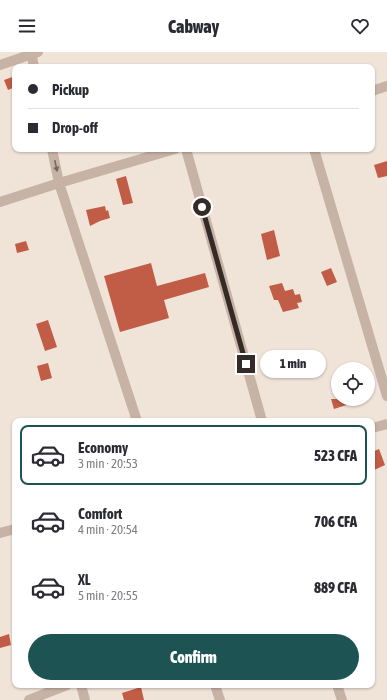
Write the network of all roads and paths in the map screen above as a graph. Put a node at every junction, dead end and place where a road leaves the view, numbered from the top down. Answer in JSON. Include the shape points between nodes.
{"nodes":[{"id":1,"x":33,"y":53,"type":"edge"},
{"id":2,"x":34,"y":64,"type":"edge"},
{"id":3,"x":0,"y":65,"type":"edge"},
{"id":4,"x":387,"y":86,"type":"edge"},
{"id":5,"x":375,"y":90,"type":"edge"},
{"id":6,"x":53,"y":152,"type":"edge"},
{"id":7,"x":165,"y":152,"type":"edge"},
{"id":8,"x":187,"y":152,"type":"edge"},
{"id":9,"x":315,"y":152,"type":"edge"},
{"id":10,"x":59,"y":183,"type":"junction"},
{"id":11,"x":0,"y":202,"type":"edge"},
{"id":12,"x":387,"y":396,"type":"edge"},
{"id":13,"x":136,"y":418,"type":"edge"},
{"id":14,"x":261,"y":418,"type":"edge"},
{"id":15,"x":387,"y":424,"type":"edge"},
{"id":16,"x":375,"y":427,"type":"edge"},
{"id":17,"x":12,"y":530,"type":"edge"},
{"id":18,"x":0,"y":533,"type":"edge"},
{"id":19,"x":59,"y":688,"type":"edge"},
{"id":20,"x":82,"y":688,"type":"edge"},
{"id":21,"x":216,"y":688,"type":"edge"},
{"id":22,"x":338,"y":688,"type":"edge"},
{"id":23,"x":29,"y":700,"type":"edge"},
{"id":24,"x":85,"y":700,"type":"edge"},
{"id":25,"x":220,"y":700,"type":"edge"},
{"id":26,"x":342,"y":700,"type":"edge"}],
"edges":[{"from":1,"to":2,"type":"street"},
{"from":1,"to":3,"type":"street"},
{"from":4,"to":5,"type":"street"},
{"from":6,"to":10,"type":"street","one_way":true},
{"from":7,"to":10,"type":"street"},
{"from":8,"to":14,"type":"street"},
{"from":9,"to":12,"type":"street"},
{"from":10,"to":11,"type":"street"},
{"from":10,"to":13,"type":"street"},
{"from":15,"to":16,"type":"street"},
{"from":17,"to":18,"type":"street"},
{"from":19,"to":23,"type":"street"},
{"from":20,"to":24,"type":"street"},
{"from":21,"to":25,"type":"street"},
{"from":22,"to":26,"type":"street"}]}
